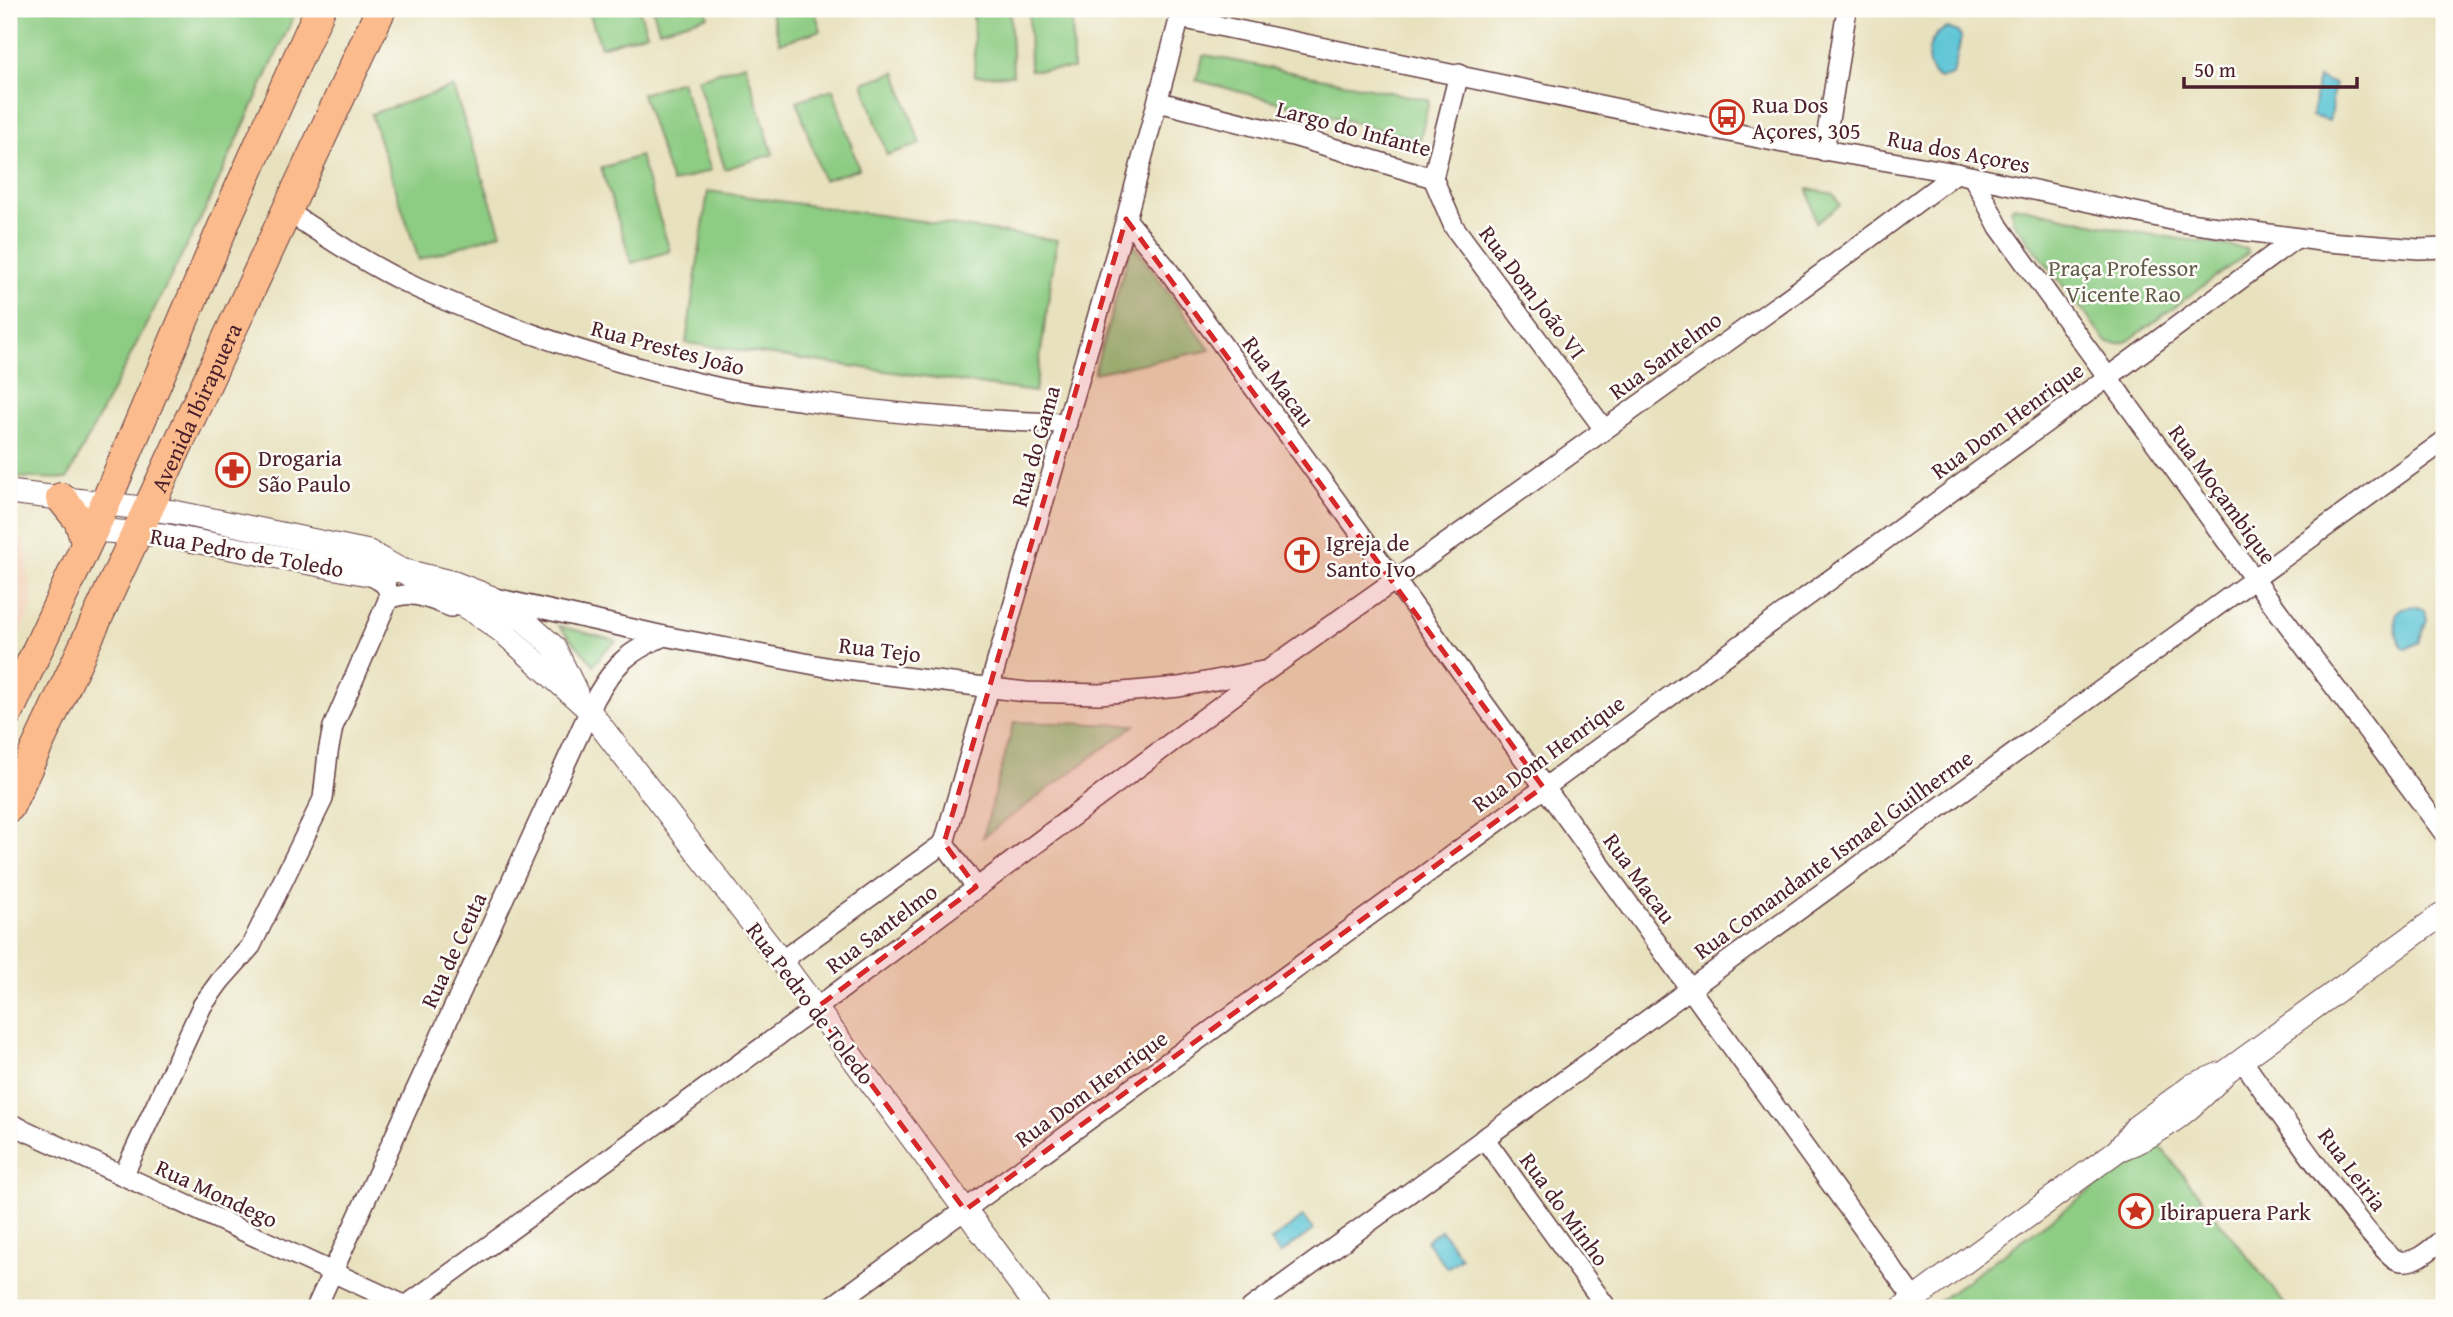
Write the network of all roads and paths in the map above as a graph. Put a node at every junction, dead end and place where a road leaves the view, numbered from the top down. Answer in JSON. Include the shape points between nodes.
{"nodes":[{"id":1,"x":320,"y":9,"type":"edge"},
{"id":2,"x":381,"y":9,"type":"edge"},
{"id":3,"x":1847,"y":9,"type":"edge"},
{"id":4,"x":1181,"y":14,"type":"edge"},
{"id":5,"x":1459,"y":74,"type":"junction"},
{"id":6,"x":1159,"y":102,"type":"junction"},
{"id":7,"x":1824,"y":151,"type":"junction"},
{"id":8,"x":1964,"y":175,"type":"junction"},
{"id":9,"x":1433,"y":178,"type":"junction"},
{"id":10,"x":287,"y":211,"type":"junction"},
{"id":11,"x":1126,"y":219,"type":"junction"},
{"id":12,"x":2296,"y":238,"type":"junction"},
{"id":13,"x":2444,"y":248,"type":"edge"},
{"id":14,"x":2107,"y":378,"type":"junction"},
{"id":15,"x":1067,"y":423,"type":"junction"},
{"id":16,"x":1604,"y":429,"type":"junction"},
{"id":17,"x":2444,"y":441,"type":"edge"},
{"id":18,"x":9,"y":492,"type":"edge"},
{"id":19,"x":61,"y":498,"type":"junction"},
{"id":20,"x":105,"y":504,"type":"junction"},
{"id":21,"x":142,"y":521,"type":"junction"},
{"id":22,"x":89,"y":536,"type":"junction"},
{"id":23,"x":401,"y":570,"type":"junction"},
{"id":24,"x":368,"y":574,"type":"junction"},
{"id":25,"x":2254,"y":579,"type":"junction"},
{"id":26,"x":1395,"y":580,"type":"junction"},
{"id":27,"x":388,"y":600,"type":"junction"},
{"id":28,"x":483,"y":605,"type":"junction"},
{"id":29,"x":664,"y":636,"type":"junction"},
{"id":30,"x":1268,"y":670,"type":"junction"},
{"id":31,"x":990,"y":688,"type":"junction"},
{"id":32,"x":585,"y":706,"type":"junction"},
{"id":33,"x":9,"y":711,"type":"edge"},
{"id":34,"x":1543,"y":787,"type":"junction"},
{"id":35,"x":9,"y":807,"type":"edge"},
{"id":36,"x":2444,"y":833,"type":"edge"},
{"id":37,"x":944,"y":843,"type":"junction"},
{"id":38,"x":976,"y":887,"type":"junction"},
{"id":39,"x":2444,"y":913,"type":"edge"},
{"id":40,"x":781,"y":961,"type":"junction"},
{"id":41,"x":1690,"y":988,"type":"junction"},
{"id":42,"x":815,"y":1009,"type":"junction"},
{"id":43,"x":2234,"y":1066,"type":"junction"},
{"id":44,"x":9,"y":1123,"type":"edge"},
{"id":45,"x":1484,"y":1138,"type":"junction"},
{"id":46,"x":123,"y":1175,"type":"junction"},
{"id":47,"x":965,"y":1210,"type":"junction"},
{"id":48,"x":2444,"y":1238,"type":"edge"},
{"id":49,"x":332,"y":1273,"type":"junction"},
{"id":50,"x":1908,"y":1304,"type":"edge"},
{"id":51,"x":404,"y":1307,"type":"edge"},
{"id":52,"x":316,"y":1308,"type":"edge"},
{"id":53,"x":830,"y":1308,"type":"edge"},
{"id":54,"x":1038,"y":1308,"type":"edge"},
{"id":55,"x":1251,"y":1308,"type":"edge"},
{"id":56,"x":1606,"y":1308,"type":"edge"}],
"edges":[{"from":1,"to":20,"type":"main road","name":"Avenida Ibirapuera"},
{"from":2,"to":10,"type":"main road","name":"Avenida Ibirapuera"},
{"from":3,"to":7,"type":"street"},
{"from":4,"to":5,"type":"street","name":"Rua dos Açores"},
{"from":4,"to":6,"type":"street","name":"Rua do Gama"},
{"from":5,"to":7,"type":"street","name":"Rua dos Açores"},
{"from":5,"to":9,"type":"street","name":"Largo do Infante"},
{"from":6,"to":9,"type":"street","name":"Largo do Infante"},
{"from":6,"to":11,"type":"street","name":"Rua do Gama"},
{"from":7,"to":8,"type":"street","name":"Rua dos Açores"},
{"from":8,"to":12,"type":"street","name":"Rua dos Açores","via":[[2181,222]]},
{"from":8,"to":14,"type":"street","name":"Rua Moçambique"},
{"from":8,"to":16,"type":"street","name":"Rua Santelmo"},
{"from":9,"to":16,"type":"street","name":"Rua Dom João VI","via":[[1454,227]]},
{"from":10,"to":15,"type":"street","name":"Rua Prestes João","via":[[418,288],[627,364],[728,390],[876,412]]},
{"from":10,"to":21,"type":"main road","name":"Avenida Ibirapuera"},
{"from":11,"to":15,"type":"street","name":"Rua do Gama"},
{"from":11,"to":26,"type":"street","name":"Rua Macau"},
{"from":12,"to":13,"type":"street","name":"Rua dos Açores"},
{"from":12,"to":14,"type":"street","name":"Rua Dom Henrique"},
{"from":14,"to":25,"type":"street","name":"Rua Moçambique"},
{"from":14,"to":34,"type":"street","name":"Rua Dom Henrique"},
{"from":15,"to":31,"type":"street","name":"Rua do Gama"},
{"from":16,"to":26,"type":"street","name":"Rua Santelmo"},
{"from":17,"to":25,"type":"street","name":"Rua Comandante Ismael Guilherme"},
{"from":18,"to":19,"type":"street","name":"Rua Pedro de Toledo"},
{"from":19,"to":20,"type":"street","name":"Rua Pedro de Toledo"},
{"from":19,"to":22,"type":"main road"},
{"from":20,"to":21,"type":"street","name":"Rua Pedro de Toledo"},
{"from":20,"to":22,"type":"main road","name":"Avenida Ibirapuera"},
{"from":21,"to":22,"type":"street","name":"Rua Pedro de Toledo"},
{"from":21,"to":23,"type":"street","name":"Rua Pedro de Toledo","via":[[369,552]]},
{"from":21,"to":24,"type":"street","name":"Rua Pedro de Toledo","via":[[163,535]]},
{"from":21,"to":35,"type":"main road","name":"Avenida Ibirapuera"},
{"from":22,"to":33,"type":"main road","name":"Avenida Ibirapuera"},
{"from":23,"to":24,"type":"street","name":"Rua Pedro de Toledo"},
{"from":23,"to":28,"type":"street","name":"Rua Pedro de Toledo","via":[[454,583]]},
{"from":24,"to":27,"type":"street","via":[[388,587]]},
{"from":25,"to":36,"type":"street","name":"Rua Moçambique"},
{"from":25,"to":41,"type":"street","name":"Rua Comandante Ismael Guilherme"},
{"from":26,"to":30,"type":"street","name":"Rua Santelmo"},
{"from":26,"to":34,"type":"street","name":"Rua Macau"},
{"from":27,"to":28,"type":"street","name":"Rua Tejo","via":[[415,594]]},
{"from":27,"to":46,"type":"street","via":[[333,727],[323,799],[251,946],[202,1006]]},
{"from":28,"to":29,"type":"street","name":"Rua Tejo"},
{"from":28,"to":32,"type":"street","name":"Rua Pedro de Toledo","via":[[524,620],[554,648]]},
{"from":29,"to":31,"type":"street","name":"Rua Tejo","via":[[831,668]]},
{"from":29,"to":32,"type":"street","name":"Rua de Ceuta","via":[[635,649],[620,662]]},
{"from":30,"to":31,"type":"street","name":"Rua Tejo","via":[[1179,687],[1100,694]]},
{"from":30,"to":38,"type":"street","name":"Rua Santelmo"},
{"from":31,"to":37,"type":"street","name":"Rua do Gama"},
{"from":32,"to":40,"type":"street","name":"Rua Pedro de Toledo"},
{"from":32,"to":49,"type":"street","name":"Rua de Ceuta"},
{"from":34,"to":41,"type":"street","name":"Rua Macau"},
{"from":34,"to":47,"type":"street","name":"Rua Dom Henrique"},
{"from":37,"to":38,"type":"street"},
{"from":37,"to":40,"type":"street"},
{"from":38,"to":42,"type":"street","name":"Rua Santelmo"},
{"from":39,"to":43,"type":"street"},
{"from":40,"to":42,"type":"street","name":"Rua Pedro de Toledo"},
{"from":41,"to":45,"type":"street","name":"Rua Comandante Ismael Guilherme"},
{"from":41,"to":50,"type":"street","name":"Rua Macau"},
{"from":42,"to":47,"type":"street","name":"Rua Pedro de Toledo"},
{"from":42,"to":51,"type":"street","name":"Rua Santelmo"},
{"from":43,"to":48,"type":"street","name":"Rua Leiria","via":[[2388,1254],[2410,1261]]},
{"from":43,"to":50,"type":"street","via":[[2201,1100],[2145,1140],[2118,1150]]},
{"from":44,"to":46,"type":"street","name":"Rua Mondego"},
{"from":45,"to":55,"type":"street","name":"Rua Comandante Ismael Guilherme"},
{"from":45,"to":56,"type":"street","name":"Rua do Minho"},
{"from":46,"to":49,"type":"street","name":"Rua Mondego"},
{"from":47,"to":53,"type":"street","name":"Rua Dom Henrique"},
{"from":47,"to":54,"type":"street","name":"Rua Pedro de Toledo"},
{"from":49,"to":51,"type":"street","name":"Rua Mondego"},
{"from":49,"to":52,"type":"street","name":"Rua de Ceuta"}]}
